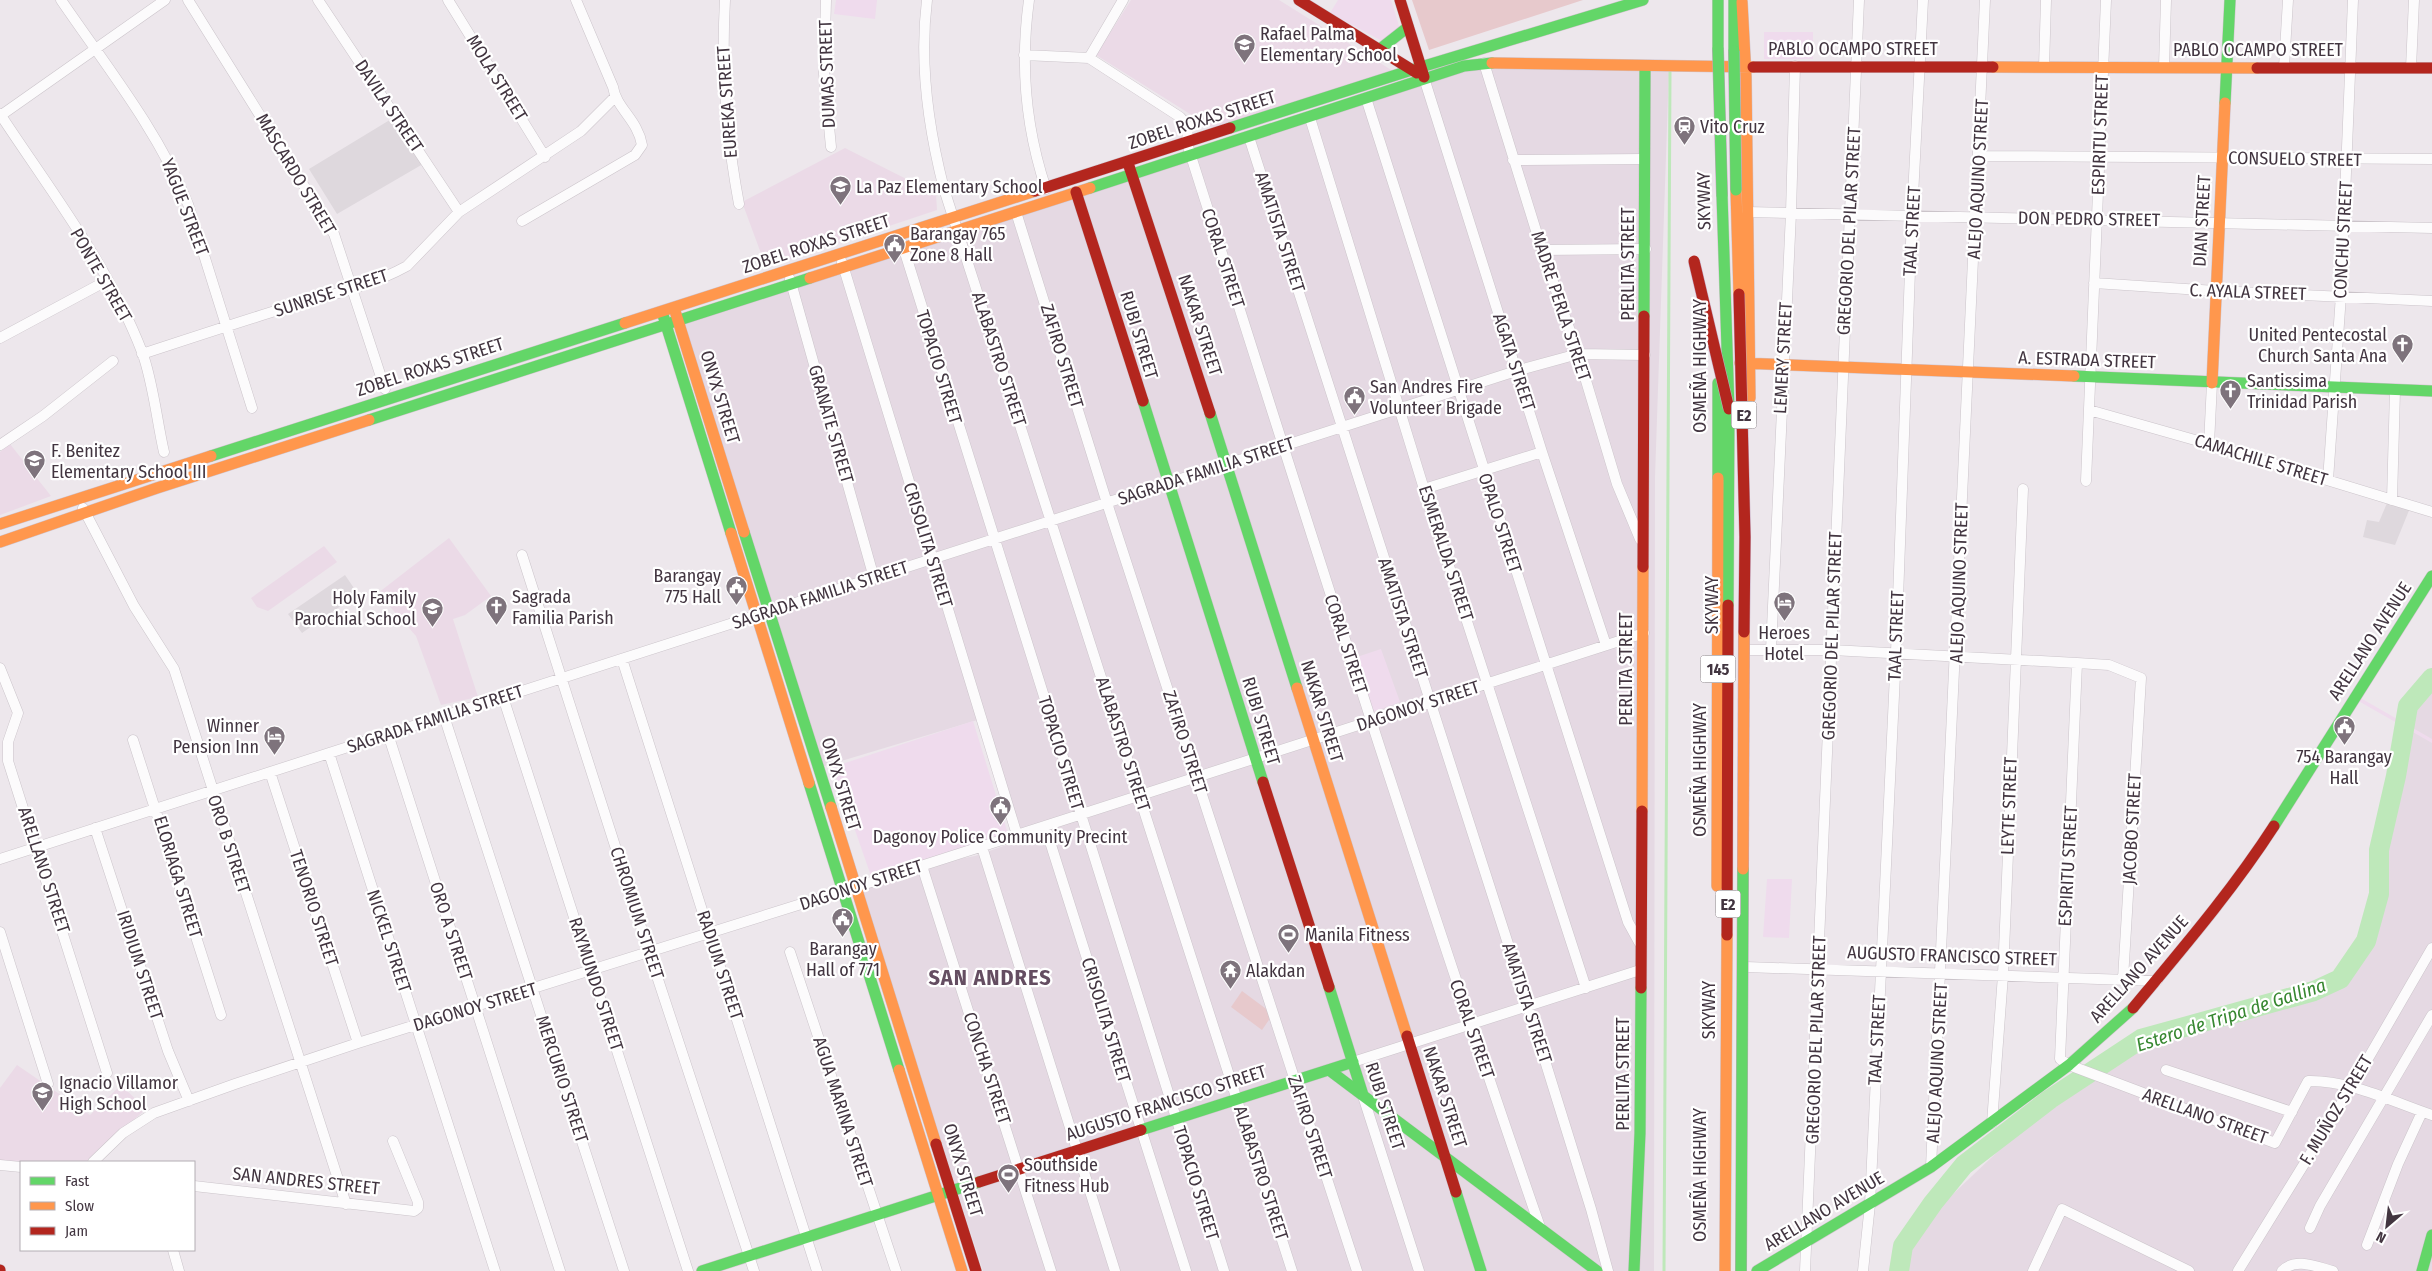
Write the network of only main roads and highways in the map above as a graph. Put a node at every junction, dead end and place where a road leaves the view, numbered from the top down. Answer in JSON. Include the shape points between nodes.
{"nodes":[{"id":1,"x":1299,"y":0,"type":"edge"},
{"id":2,"x":1400,"y":0,"type":"edge"},
{"id":3,"x":1643,"y":0,"type":"edge"},
{"id":4,"x":1712,"y":0,"type":"edge"},
{"id":5,"x":1718,"y":0,"type":"edge"},
{"id":6,"x":1727,"y":0,"type":"edge"},
{"id":7,"x":1734,"y":0,"type":"edge"},
{"id":8,"x":1742,"y":0,"type":"edge"},
{"id":9,"x":2230,"y":0,"type":"edge"},
{"id":10,"x":1617,"y":4,"type":"edge"},
{"id":11,"x":1408,"y":27,"type":"junction"},
{"id":12,"x":1380,"y":49,"type":"junction"},
{"id":13,"x":1645,"y":66,"type":"junction"},
{"id":14,"x":1712,"y":66,"type":"junction"},
{"id":15,"x":1729,"y":66,"type":"junction"},
{"id":16,"x":1745,"y":66,"type":"junction"},
{"id":17,"x":2227,"y":66,"type":"junction"},
{"id":18,"x":2432,"y":68,"type":"edge"},
{"id":19,"x":1419,"y":72,"type":"junction"},
{"id":20,"x":1128,"y":162,"type":"junction"},
{"id":21,"x":1132,"y":175,"type":"junction"},
{"id":22,"x":1076,"y":192,"type":"junction"},
{"id":23,"x":1694,"y":261,"type":"dead end"},
{"id":24,"x":738,"y":287,"type":"junction"},
{"id":25,"x":742,"y":300,"type":"junction"},
{"id":26,"x":673,"y":307,"type":"junction"},
{"id":27,"x":662,"y":311,"type":"junction"},
{"id":28,"x":678,"y":320,"type":"junction"},
{"id":29,"x":666,"y":324,"type":"junction"},
{"id":30,"x":544,"y":347,"type":"junction"},
{"id":31,"x":550,"y":361,"type":"junction"},
{"id":32,"x":1745,"y":363,"type":"junction"},
{"id":33,"x":2212,"y":383,"type":"junction"},
{"id":34,"x":2432,"y":391,"type":"edge"},
{"id":35,"x":1730,"y":409,"type":"junction"},
{"id":36,"x":294,"y":430,"type":"junction"},
{"id":37,"x":299,"y":443,"type":"junction"},
{"id":38,"x":0,"y":524,"type":"edge"},
{"id":39,"x":0,"y":542,"type":"edge"},
{"id":40,"x":2432,"y":576,"type":"edge"},
{"id":41,"x":818,"y":768,"type":"junction"},
{"id":42,"x":806,"y":772,"type":"junction"},
{"id":43,"x":1352,"y":1062,"type":"junction"},
{"id":44,"x":1329,"y":1070,"type":"junction"},
{"id":45,"x":1363,"y":1095,"type":"junction"},
{"id":46,"x":1447,"y":1157,"type":"junction"},
{"id":47,"x":951,"y":1191,"type":"junction"},
{"id":48,"x":938,"y":1195,"type":"junction"},
{"id":49,"x":2432,"y":1235,"type":"edge"},
{"id":50,"x":702,"y":1271,"type":"edge"},
{"id":51,"x":962,"y":1271,"type":"edge"},
{"id":52,"x":976,"y":1271,"type":"edge"},
{"id":53,"x":1481,"y":1271,"type":"edge"},
{"id":54,"x":1597,"y":1271,"type":"edge"},
{"id":55,"x":1634,"y":1271,"type":"edge"},
{"id":56,"x":1717,"y":1271,"type":"edge"},
{"id":57,"x":1725,"y":1271,"type":"edge"},
{"id":58,"x":1741,"y":1271,"type":"edge"},
{"id":59,"x":1744,"y":1271,"type":"edge"},
{"id":60,"x":1757,"y":1271,"type":"edge"},
{"id":61,"x":2422,"y":1271,"type":"edge"}],
"edges":[{"from":1,"to":12,"type":"main road"},
{"from":2,"to":11,"type":"main road"},
{"from":3,"to":10,"type":"main road","name":"ZOBEL ROXAS STREET"},
{"from":4,"to":14,"type":"main road","name":"OSMEÑA HIGHWAY","number":"145"},
{"from":5,"to":35,"type":"main road","name":"SKYWAY","number":"E2","bridge":true},
{"from":6,"to":15,"type":"main road"},
{"from":7,"to":58,"type":"main road","name":"SKYWAY","number":"E2","bridge":true,"via":[[1745,537]]},
{"from":8,"to":16,"type":"main road","number":"145"},
{"from":9,"to":17,"type":"main road","name":"DIAN STREET"},
{"from":10,"to":19,"type":"main road","name":"ZOBEL ROXAS STREET"},
{"from":11,"to":12,"type":"main road"},
{"from":11,"to":19,"type":"main road"},
{"from":12,"to":19,"type":"main road"},
{"from":13,"to":14,"type":"main road","name":"PABLO OCAMPO STREET"},
{"from":13,"to":19,"type":"main road","name":"PABLO OCAMPO STREET","via":[[1484,63]]},
{"from":13,"to":55,"type":"main road","name":"PERLITA STREET","via":[[1640,1133]]},
{"from":14,"to":15,"type":"main road","name":"PABLO OCAMPO STREET"},
{"from":14,"to":56,"type":"main road","name":"OSMEÑA HIGHWAY","number":"145","via":[[1718,358]]},
{"from":15,"to":16,"type":"main road","name":"PABLO OCAMPO STREET"},
{"from":15,"to":32,"type":"main road"},
{"from":16,"to":17,"type":"main road","name":"PABLO OCAMPO STREET"},
{"from":16,"to":32,"type":"main road","number":"145"},
{"from":17,"to":18,"type":"main road","name":"PABLO OCAMPO STREET"},
{"from":17,"to":33,"type":"main road","name":"DIAN STREET"},
{"from":19,"to":20,"type":"main road","name":"ZOBEL ROXAS STREET"},
{"from":19,"to":21,"type":"main road","name":"ZOBEL ROXAS STREET","via":[[1366,98]]},
{"from":20,"to":21,"type":"main road","name":"NAKAR STREET"},
{"from":20,"to":24,"type":"main road","name":"ZOBEL ROXAS STREET"},
{"from":21,"to":22,"type":"main road","name":"ZOBEL ROXAS STREET"},
{"from":21,"to":46,"type":"main road","name":"NAKAR STREET"},
{"from":22,"to":25,"type":"main road","name":"ZOBEL ROXAS STREET"},
{"from":22,"to":43,"type":"main road","name":"RUBI STREET"},
{"from":23,"to":35,"type":"main road","bridge":true},
{"from":24,"to":25,"type":"main road"},
{"from":24,"to":26,"type":"main road","name":"ZOBEL ROXAS STREET"},
{"from":25,"to":28,"type":"main road","name":"ZOBEL ROXAS STREET"},
{"from":26,"to":27,"type":"main road","name":"ZOBEL ROXAS STREET"},
{"from":26,"to":28,"type":"main road","name":"ONYX STREET"},
{"from":27,"to":29,"type":"main road","name":"ONYX STREET"},
{"from":27,"to":30,"type":"main road","name":"ZOBEL ROXAS STREET"},
{"from":28,"to":29,"type":"main road","name":"ZOBEL ROXAS STREET"},
{"from":28,"to":41,"type":"main road","name":"ONYX STREET"},
{"from":29,"to":31,"type":"main road","name":"ZOBEL ROXAS STREET"},
{"from":29,"to":42,"type":"main road","name":"ONYX STREET"},
{"from":30,"to":31,"type":"main road"},
{"from":30,"to":36,"type":"main road","name":"ZOBEL ROXAS STREET"},
{"from":31,"to":37,"type":"main road","name":"ZOBEL ROXAS STREET"},
{"from":32,"to":33,"type":"main road","name":"A. ESTRADA STREET"},
{"from":32,"to":59,"type":"main road","number":"145","via":[[1748,650]]},
{"from":33,"to":34,"type":"main road","name":"A. ESTRADA STREET"},
{"from":35,"to":57,"type":"main road","name":"SKYWAY","number":"E2"},
{"from":36,"to":37,"type":"main road"},
{"from":36,"to":38,"type":"main road","name":"ZOBEL ROXAS STREET"},
{"from":37,"to":39,"type":"main road","name":"ZOBEL ROXAS STREET"},
{"from":40,"to":60,"type":"main road","name":"ARELLANO AVENUE","via":[[2250,863],[2228,894],[2128,1012],[2068,1066],[1931,1167]]},
{"from":41,"to":42,"type":"main road"},
{"from":41,"to":47,"type":"main road","name":"ONYX STREET"},
{"from":42,"to":48,"type":"main road","name":"ONYX STREET"},
{"from":43,"to":44,"type":"main road","name":"AUGUSTO FRANCISCO STREET"},
{"from":43,"to":45,"type":"main road","name":"RUBI STREET"},
{"from":44,"to":45,"type":"main road"},
{"from":44,"to":47,"type":"main road","name":"AUGUSTO FRANCISCO STREET"},
{"from":45,"to":46,"type":"main road"},
{"from":46,"to":53,"type":"main road","name":"NAKAR STREET"},
{"from":46,"to":54,"type":"main road"},
{"from":47,"to":48,"type":"main road","name":"AUGUSTO FRANCISCO STREET"},
{"from":47,"to":52,"type":"main road","name":"ONYX STREET"},
{"from":48,"to":50,"type":"main road","name":"AUGUSTO FRANCISCO STREET"},
{"from":48,"to":51,"type":"main road","name":"ONYX STREET"},
{"from":49,"to":61,"type":"main road"}]}
